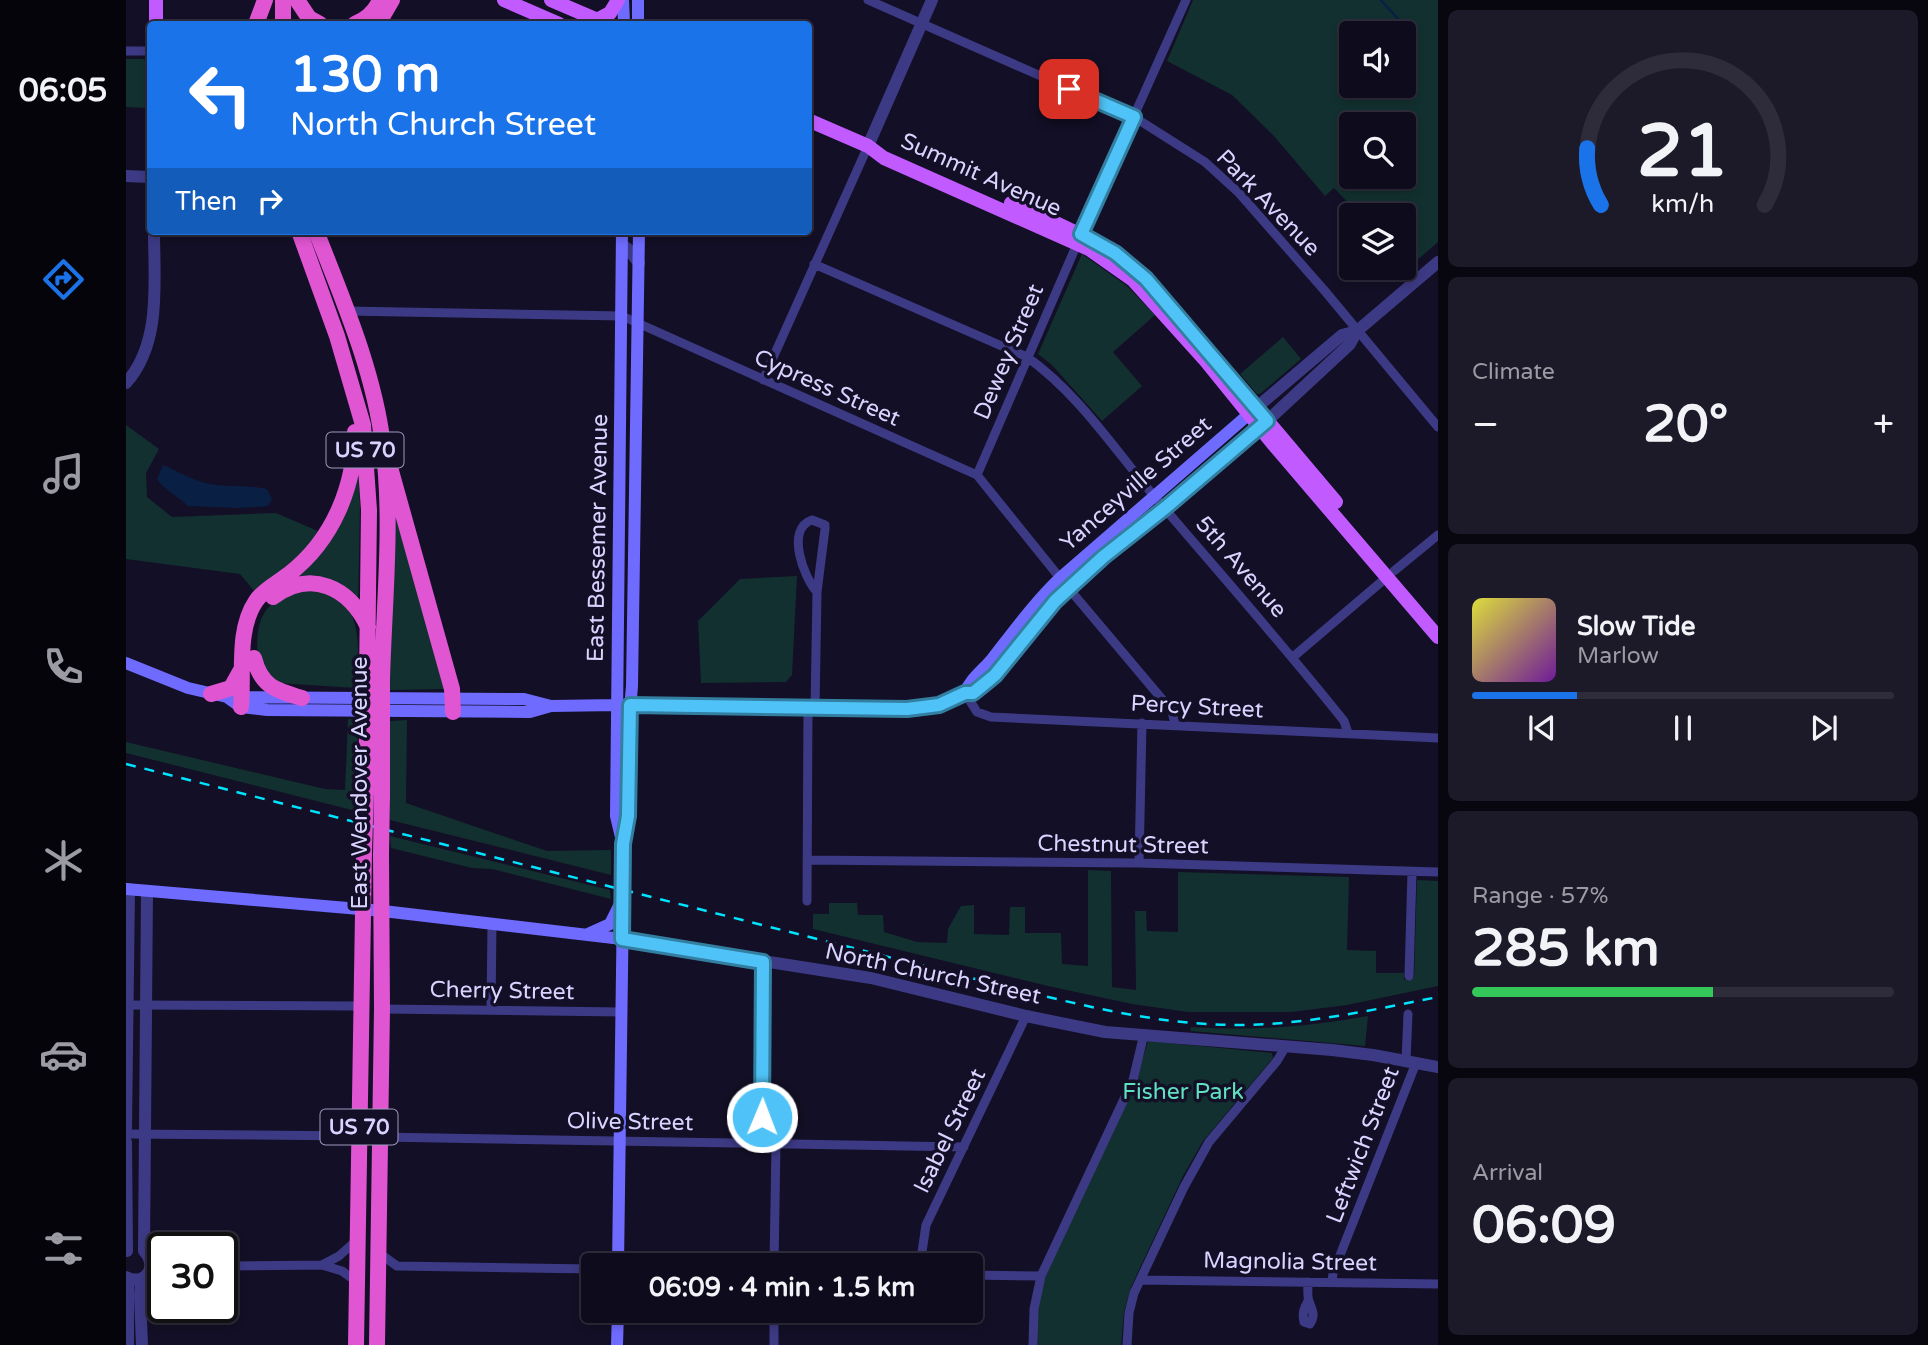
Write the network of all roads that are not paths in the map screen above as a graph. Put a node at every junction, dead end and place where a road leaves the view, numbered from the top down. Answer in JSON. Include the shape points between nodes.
{"nodes":[{"id":1,"x":156,"y":0,"type":"edge"},
{"id":2,"x":266,"y":0,"type":"edge"},
{"id":3,"x":283,"y":0,"type":"edge"},
{"id":4,"x":297,"y":0,"type":"edge"},
{"id":5,"x":380,"y":0,"type":"edge"},
{"id":6,"x":392,"y":0,"type":"edge"},
{"id":7,"x":504,"y":0,"type":"edge"},
{"id":8,"x":551,"y":0,"type":"edge"},
{"id":9,"x":621,"y":0,"type":"edge"},
{"id":10,"x":638,"y":0,"type":"edge"},
{"id":11,"x":868,"y":0,"type":"edge"},
{"id":12,"x":932,"y":0,"type":"edge"},
{"id":13,"x":1184,"y":1,"type":"edge"},
{"id":14,"x":156,"y":21,"type":"edge"},
{"id":15,"x":257,"y":21,"type":"edge"},
{"id":16,"x":267,"y":21,"type":"edge"},
{"id":17,"x":283,"y":21,"type":"edge"},
{"id":18,"x":314,"y":21,"type":"edge"},
{"id":19,"x":360,"y":21,"type":"edge"},
{"id":20,"x":380,"y":21,"type":"edge"},
{"id":21,"x":552,"y":21,"type":"edge"},
{"id":22,"x":600,"y":21,"type":"edge"},
{"id":23,"x":603,"y":21,"type":"edge"},
{"id":24,"x":624,"y":21,"type":"edge"},
{"id":25,"x":639,"y":21,"type":"edge"},
{"id":26,"x":921,"y":24,"type":"junction"},
{"id":27,"x":126,"y":51,"type":"edge"},
{"id":28,"x":147,"y":51,"type":"edge"},
{"id":29,"x":1134,"y":117,"type":"junction"},
{"id":30,"x":812,"y":122,"type":"edge"},
{"id":31,"x":872,"y":148,"type":"junction"},
{"id":32,"x":126,"y":176,"type":"edge"},
{"id":33,"x":147,"y":177,"type":"edge"},
{"id":34,"x":154,"y":235,"type":"edge"},
{"id":35,"x":300,"y":235,"type":"edge"},
{"id":36,"x":318,"y":235,"type":"edge"},
{"id":37,"x":622,"y":235,"type":"edge"},
{"id":38,"x":639,"y":235,"type":"edge"},
{"id":39,"x":1079,"y":239,"type":"junction"},
{"id":40,"x":622,"y":245,"type":"junction"},
{"id":41,"x":1438,"y":262,"type":"edge"},
{"id":42,"x":639,"y":263,"type":"junction"},
{"id":43,"x":814,"y":264,"type":"junction"},
{"id":44,"x":347,"y":311,"type":"junction"},
{"id":45,"x":622,"y":316,"type":"junction"},
{"id":46,"x":638,"y":324,"type":"junction"},
{"id":47,"x":1357,"y":331,"type":"junction"},
{"id":48,"x":1027,"y":357,"type":"junction"},
{"id":49,"x":762,"y":380,"type":"junction"},
{"id":50,"x":126,"y":383,"type":"edge"},
{"id":51,"x":355,"y":391,"type":"junction"},
{"id":52,"x":1253,"y":411,"type":"junction"},
{"id":53,"x":1263,"y":424,"type":"junction"},
{"id":54,"x":1438,"y":427,"type":"edge"},
{"id":55,"x":383,"y":445,"type":"junction"},
{"id":56,"x":977,"y":475,"type":"junction"},
{"id":57,"x":1155,"y":497,"type":"junction"},
{"id":58,"x":1165,"y":508,"type":"junction"},
{"id":59,"x":1438,"y":535,"type":"edge"},
{"id":60,"x":1391,"y":574,"type":"junction"},
{"id":61,"x":1064,"y":584,"type":"junction"},
{"id":62,"x":817,"y":592,"type":"junction"},
{"id":63,"x":1438,"y":624,"type":"edge"},
{"id":64,"x":369,"y":629,"type":"junction"},
{"id":65,"x":1438,"y":637,"type":"edge"},
{"id":66,"x":1293,"y":657,"type":"junction"},
{"id":67,"x":248,"y":661,"type":"junction"},
{"id":68,"x":126,"y":663,"type":"edge"},
{"id":69,"x":375,"y":680,"type":"junction"},
{"id":70,"x":965,"y":693,"type":"junction"},
{"id":71,"x":302,"y":698,"type":"junction"},
{"id":72,"x":237,"y":700,"type":"junction"},
{"id":73,"x":624,"y":705,"type":"junction"},
{"id":74,"x":453,"y":706,"type":"junction"},
{"id":75,"x":811,"y":708,"type":"junction"},
{"id":76,"x":1142,"y":723,"type":"junction"},
{"id":77,"x":1175,"y":724,"type":"junction"},
{"id":78,"x":1348,"y":733,"type":"junction"},
{"id":79,"x":1438,"y":738,"type":"edge"},
{"id":80,"x":374,"y":794,"type":"junction"},
{"id":81,"x":807,"y":860,"type":"junction"},
{"id":82,"x":1139,"y":863,"type":"junction"},
{"id":83,"x":1412,"y":872,"type":"junction"},
{"id":84,"x":1438,"y":872,"type":"edge"},
{"id":85,"x":127,"y":889,"type":"edge"},
{"id":86,"x":147,"y":891,"type":"junction"},
{"id":87,"x":623,"y":899,"type":"junction"},
{"id":88,"x":807,"y":901,"type":"dead end"},
{"id":89,"x":364,"y":909,"type":"junction"},
{"id":90,"x":383,"y":911,"type":"junction"},
{"id":91,"x":492,"y":923,"type":"junction"},
{"id":92,"x":587,"y":935,"type":"junction"},
{"id":93,"x":622,"y":939,"type":"junction"},
{"id":94,"x":763,"y":962,"type":"junction"},
{"id":95,"x":1409,"y":976,"type":"dead end"},
{"id":96,"x":128,"y":1005,"type":"junction"},
{"id":97,"x":145,"y":1006,"type":"junction"},
{"id":98,"x":361,"y":1006,"type":"junction"},
{"id":99,"x":383,"y":1009,"type":"junction"},
{"id":100,"x":491,"y":1010,"type":"junction"},
{"id":101,"x":621,"y":1012,"type":"junction"},
{"id":102,"x":1408,"y":1014,"type":"dead end"},
{"id":103,"x":1026,"y":1016,"type":"junction"},
{"id":104,"x":1144,"y":1034,"type":"junction"},
{"id":105,"x":1286,"y":1046,"type":"junction"},
{"id":106,"x":1411,"y":1062,"type":"junction"},
{"id":107,"x":1438,"y":1067,"type":"edge"},
{"id":108,"x":126,"y":1128,"type":"edge"},
{"id":109,"x":126,"y":1134,"type":"edge"},
{"id":110,"x":145,"y":1135,"type":"junction"},
{"id":111,"x":359,"y":1136,"type":"junction"},
{"id":112,"x":380,"y":1137,"type":"junction"},
{"id":113,"x":126,"y":1142,"type":"edge"},
{"id":114,"x":620,"y":1142,"type":"junction"},
{"id":115,"x":761,"y":1144,"type":"junction"},
{"id":116,"x":776,"y":1144,"type":"junction"},
{"id":117,"x":964,"y":1147,"type":"junction"},
{"id":118,"x":357,"y":1240,"type":"junction"},
{"id":119,"x":144,"y":1251,"type":"junction"},
{"id":120,"x":377,"y":1251,"type":"junction"},
{"id":121,"x":127,"y":1252,"type":"edge"},
{"id":122,"x":618,"y":1253,"type":"edge"},
{"id":123,"x":774,"y":1253,"type":"edge"},
{"id":124,"x":922,"y":1253,"type":"edge"},
{"id":125,"x":147,"y":1254,"type":"edge"},
{"id":126,"x":322,"y":1265,"type":"junction"},
{"id":127,"x":238,"y":1266,"type":"edge"},
{"id":128,"x":397,"y":1266,"type":"junction"},
{"id":129,"x":581,"y":1269,"type":"edge"},
{"id":130,"x":147,"y":1274,"type":"edge"},
{"id":131,"x":983,"y":1275,"type":"edge"},
{"id":132,"x":1041,"y":1276,"type":"junction"},
{"id":133,"x":127,"y":1277,"type":"edge"},
{"id":134,"x":141,"y":1279,"type":"junction"},
{"id":135,"x":377,"y":1279,"type":"junction"},
{"id":136,"x":1141,"y":1279,"type":"junction"},
{"id":137,"x":356,"y":1281,"type":"junction"},
{"id":138,"x":1308,"y":1282,"type":"junction"},
{"id":139,"x":1332,"y":1282,"type":"junction"},
{"id":140,"x":1438,"y":1284,"type":"edge"},
{"id":141,"x":1308,"y":1301,"type":"dead end"},
{"id":142,"x":618,"y":1323,"type":"edge"},
{"id":143,"x":774,"y":1323,"type":"edge"},
{"id":144,"x":128,"y":1345,"type":"edge"},
{"id":145,"x":142,"y":1345,"type":"edge"},
{"id":146,"x":356,"y":1345,"type":"edge"},
{"id":147,"x":377,"y":1345,"type":"edge"},
{"id":148,"x":617,"y":1345,"type":"edge"},
{"id":149,"x":774,"y":1345,"type":"edge"},
{"id":150,"x":1033,"y":1345,"type":"edge"},
{"id":151,"x":1126,"y":1345,"type":"edge"}],
"edges":[{"from":1,"to":14,"type":"main road"},
{"from":2,"to":15,"type":"highway"},
{"from":2,"to":16,"type":"highway"},
{"from":3,"to":17,"type":"highway"},
{"from":4,"to":18,"type":"highway"},
{"from":5,"to":19,"type":"highway"},
{"from":6,"to":20,"type":"highway"},
{"from":7,"to":21,"type":"main road"},
{"from":8,"to":22,"type":"main road"},
{"from":9,"to":23,"type":"main road"},
{"from":9,"to":24,"type":"main road"},
{"from":10,"to":25,"type":"main road"},
{"from":11,"to":26,"type":"street","name":"Park Avenue"},
{"from":12,"to":26,"type":"street"},
{"from":13,"to":29,"type":"street","name":"Dewey Street"},
{"from":26,"to":29,"type":"street","name":"Park Avenue"},
{"from":26,"to":31,"type":"street"},
{"from":27,"to":28,"type":"street"},
{"from":29,"to":39,"type":"street","name":"Dewey Street"},
{"from":29,"to":47,"type":"street","name":"Park Avenue","via":[[1205,162],[1233,187]]},
{"from":30,"to":31,"type":"main road","name":"Summit Avenue"},
{"from":31,"to":39,"type":"main road","name":"Summit Avenue","via":[[904,157]]},
{"from":31,"to":43,"type":"street"},
{"from":32,"to":33,"type":"street"},
{"from":34,"to":50,"type":"street","via":[[150,333],[145,356]]},
{"from":35,"to":51,"type":"highway","name":"East Wendover Avenue","number":"US 70"},
{"from":36,"to":44,"type":"highway","name":"East Wendover Avenue","number":"US 70"},
{"from":37,"to":40,"type":"main road","name":"East Bessemer Avenue"},
{"from":38,"to":42,"type":"main road","name":"East Bessemer Avenue"},
{"from":39,"to":48,"type":"street","name":"Dewey Street"},
{"from":39,"to":52,"type":"main road","name":"Summit Avenue","via":[[1115,253],[1146,279]]},
{"from":40,"to":42,"type":"street"},
{"from":40,"to":45,"type":"main road","name":"East Bessemer Avenue"},
{"from":41,"to":47,"type":"street","name":"Yanceyville Street"},
{"from":42,"to":46,"type":"main road","name":"East Bessemer Avenue"},
{"from":43,"to":48,"type":"street","name":"5th Avenue"},
{"from":43,"to":49,"type":"street"},
{"from":44,"to":45,"type":"street","name":"Cypress Street"},
{"from":44,"to":55,"type":"highway","name":"East Wendover Avenue","number":"US 70","via":[[368,374]]},
{"from":45,"to":46,"type":"street","name":"Cypress Street"},
{"from":45,"to":73,"type":"main road","name":"East Bessemer Avenue"},
{"from":46,"to":49,"type":"street","name":"Cypress Street"},
{"from":46,"to":73,"type":"main road","name":"East Bessemer Avenue"},
{"from":47,"to":52,"type":"street","name":"Yanceyville Street","via":[[1342,334]]},
{"from":47,"to":53,"type":"street","name":"Yanceyville Street","via":[[1350,344]]},
{"from":47,"to":54,"type":"street","name":"Park Avenue"},
{"from":48,"to":56,"type":"street","name":"Dewey Street"},
{"from":48,"to":57,"type":"street","name":"5th Avenue","via":[[1081,405]]},
{"from":49,"to":56,"type":"street","name":"Cypress Street"},
{"from":51,"to":64,"type":"highway","name":"East Wendover Avenue","number":"US 70","via":[[363,425],[369,510]]},
{"from":51,"to":67,"type":"highway","via":[[355,448],[343,500],[321,542],[256,600],[244,637]]},
{"from":52,"to":53,"type":"main road","name":"Summit Avenue"},
{"from":52,"to":57,"type":"main road","name":"Yanceyville Street"},
{"from":53,"to":58,"type":"main road","name":"Yanceyville Street"},
{"from":53,"to":60,"type":"main road","name":"Summit Avenue"},
{"from":55,"to":69,"type":"highway","name":"East Wendover Avenue","number":"US 70","via":[[387,519]]},
{"from":55,"to":74,"type":"highway"},
{"from":56,"to":61,"type":"street","name":"Cypress Street"},
{"from":57,"to":58,"type":"street","name":"5th Avenue"},
{"from":57,"to":61,"type":"main road","name":"Yanceyville Street"},
{"from":58,"to":61,"type":"main road","name":"Yanceyville Street"},
{"from":58,"to":66,"type":"street","name":"5th Avenue"},
{"from":59,"to":60,"type":"street"},
{"from":60,"to":63,"type":"main road","name":"Summit Avenue"},
{"from":60,"to":65,"type":"main road","name":"Summit Avenue"},
{"from":60,"to":66,"type":"street"},
{"from":61,"to":70,"type":"main road","name":"Yanceyville Street","via":[[1036,603]]},
{"from":61,"to":77,"type":"street","name":"Cypress Street","via":[[1172,711]]},
{"from":62,"to":62,"type":"street","via":[[825,525],[812,520],[806,522],[798,540],[802,564]]},
{"from":62,"to":75,"type":"street"},
{"from":64,"to":67,"type":"highway","via":[[353,604],[336,589],[321,583],[286,588],[262,610]]},
{"from":64,"to":69,"type":"highway","name":"East Wendover Avenue","number":"US 70"},
{"from":66,"to":78,"type":"street","name":"5th Avenue","via":[[1344,721]]},
{"from":67,"to":71,"type":"highway","via":[[271,687]]},
{"from":67,"to":72,"type":"highway"},
{"from":67,"to":72,"type":"highway","via":[[231,688]]},
{"from":68,"to":72,"type":"main road"},
{"from":69,"to":80,"type":"highway","name":"East Wendover Avenue","number":"US 70","bridge":true},
{"from":70,"to":75,"type":"main road","via":[[919,709]]},
{"from":70,"to":76,"type":"street","name":"Percy Street","via":[[974,709],[986,716]]},
{"from":71,"to":72,"type":"main road"},
{"from":71,"to":74,"type":"main road"},
{"from":72,"to":74,"type":"main road"},
{"from":73,"to":74,"type":"main road","via":[[551,706],[530,712]]},
{"from":73,"to":75,"type":"main road"},
{"from":73,"to":87,"type":"main road","name":"East Bessemer Avenue","bridge":true,"via":[[628,816]]},
{"from":75,"to":81,"type":"street"},
{"from":76,"to":77,"type":"street","name":"Percy Street"},
{"from":76,"to":82,"type":"street"},
{"from":77,"to":78,"type":"street","name":"Percy Street"},
{"from":78,"to":79,"type":"street","name":"Percy Street"},
{"from":80,"to":89,"type":"highway","name":"East Wendover Avenue","number":"US 70","bridge":true,"via":[[364,852]]},
{"from":80,"to":90,"type":"highway","name":"East Wendover Avenue","number":"US 70","bridge":true},
{"from":81,"to":82,"type":"street","name":"Chestnut Street"},
{"from":81,"to":88,"type":"street"},
{"from":82,"to":83,"type":"street","name":"Chestnut Street"},
{"from":83,"to":84,"type":"street","name":"Chestnut Street"},
{"from":83,"to":95,"type":"street"},
{"from":85,"to":86,"type":"main road","name":"North Church Street"},
{"from":85,"to":96,"type":"street"},
{"from":86,"to":89,"type":"main road","name":"North Church Street"},
{"from":86,"to":97,"type":"street"},
{"from":87,"to":92,"type":"main road","via":[[610,924]]},
{"from":87,"to":93,"type":"main road","name":"East Bessemer Avenue"},
{"from":89,"to":90,"type":"main road","name":"North Church Street"},
{"from":89,"to":98,"type":"highway","name":"East Wendover Avenue","number":"US 70"},
{"from":90,"to":91,"type":"main road","name":"North Church Street"},
{"from":90,"to":99,"type":"highway","name":"East Wendover Avenue","number":"US 70"},
{"from":91,"to":92,"type":"main road","name":"North Church Street"},
{"from":91,"to":100,"type":"street"},
{"from":92,"to":93,"type":"main road","name":"North Church Street"},
{"from":93,"to":94,"type":"street","name":"North Church Street"},
{"from":93,"to":101,"type":"main road","name":"East Bessemer Avenue"},
{"from":94,"to":103,"type":"street","name":"North Church Street","via":[[871,978]]},
{"from":94,"to":115,"type":"street"},
{"from":96,"to":97,"type":"street"},
{"from":96,"to":108,"type":"street"},
{"from":97,"to":98,"type":"street"},
{"from":97,"to":110,"type":"street"},
{"from":98,"to":111,"type":"highway","name":"East Wendover Avenue","number":"US 70"},
{"from":99,"to":100,"type":"street","name":"Cherry Street"},
{"from":99,"to":112,"type":"highway","name":"East Wendover Avenue","number":"US 70"},
{"from":100,"to":101,"type":"street","name":"Cherry Street"},
{"from":101,"to":114,"type":"main road","name":"East Bessemer Avenue"},
{"from":102,"to":106,"type":"street","name":"Leftwich Street"},
{"from":103,"to":104,"type":"street","name":"North Church Street","via":[[1105,1032]]},
{"from":103,"to":117,"type":"street","name":"Isabel Street"},
{"from":104,"to":105,"type":"street","name":"North Church Street"},
{"from":104,"to":132,"type":"street","via":[[1133,1080]]},
{"from":105,"to":106,"type":"street","name":"North Church Street"},
{"from":105,"to":136,"type":"street","via":[[1209,1143]]},
{"from":106,"to":107,"type":"street","name":"North Church Street"},
{"from":106,"to":139,"type":"street","name":"Leftwich Street"},
{"from":109,"to":110,"type":"street"},
{"from":110,"to":111,"type":"street"},
{"from":110,"to":119,"type":"street"},
{"from":111,"to":118,"type":"highway","name":"East Wendover Avenue","number":"US 70"},
{"from":112,"to":114,"type":"street","name":"Olive Street"},
{"from":112,"to":120,"type":"highway","name":"East Wendover Avenue","number":"US 70"},
{"from":113,"to":121,"type":"street"},
{"from":114,"to":115,"type":"street","name":"Olive Street"},
{"from":114,"to":122,"type":"main road","name":"East Bessemer Avenue"},
{"from":115,"to":116,"type":"street","name":"Olive Street"},
{"from":116,"to":117,"type":"street","name":"Olive Street"},
{"from":116,"to":123,"type":"street"},
{"from":117,"to":124,"type":"street","name":"Isabel Street","via":[[926,1225]]},
{"from":118,"to":126,"type":"street"},
{"from":118,"to":137,"type":"highway","name":"East Wendover Avenue","number":"US 70"},
{"from":119,"to":121,"type":"street"},
{"from":119,"to":125,"type":"street"},
{"from":120,"to":128,"type":"street"},
{"from":120,"to":135,"type":"highway","name":"East Wendover Avenue","number":"US 70"},
{"from":126,"to":127,"type":"street"},
{"from":126,"to":137,"type":"street"},
{"from":128,"to":129,"type":"street"},
{"from":128,"to":135,"type":"street"},
{"from":130,"to":134,"type":"street"},
{"from":131,"to":132,"type":"street"},
{"from":132,"to":150,"type":"street"},
{"from":133,"to":134,"type":"street"},
{"from":133,"to":144,"type":"street"},
{"from":134,"to":145,"type":"street"},
{"from":135,"to":147,"type":"highway","name":"East Wendover Avenue","number":"US 70"},
{"from":136,"to":138,"type":"street","name":"Magnolia Street"},
{"from":136,"to":151,"type":"street","via":[[1129,1313]]},
{"from":137,"to":146,"type":"highway","name":"East Wendover Avenue","number":"US 70"},
{"from":138,"to":139,"type":"street","name":"Magnolia Street"},
{"from":138,"to":141,"type":"street"},
{"from":139,"to":140,"type":"street","name":"Magnolia Street"},
{"from":142,"to":148,"type":"main road"},
{"from":143,"to":149,"type":"street"}]}
